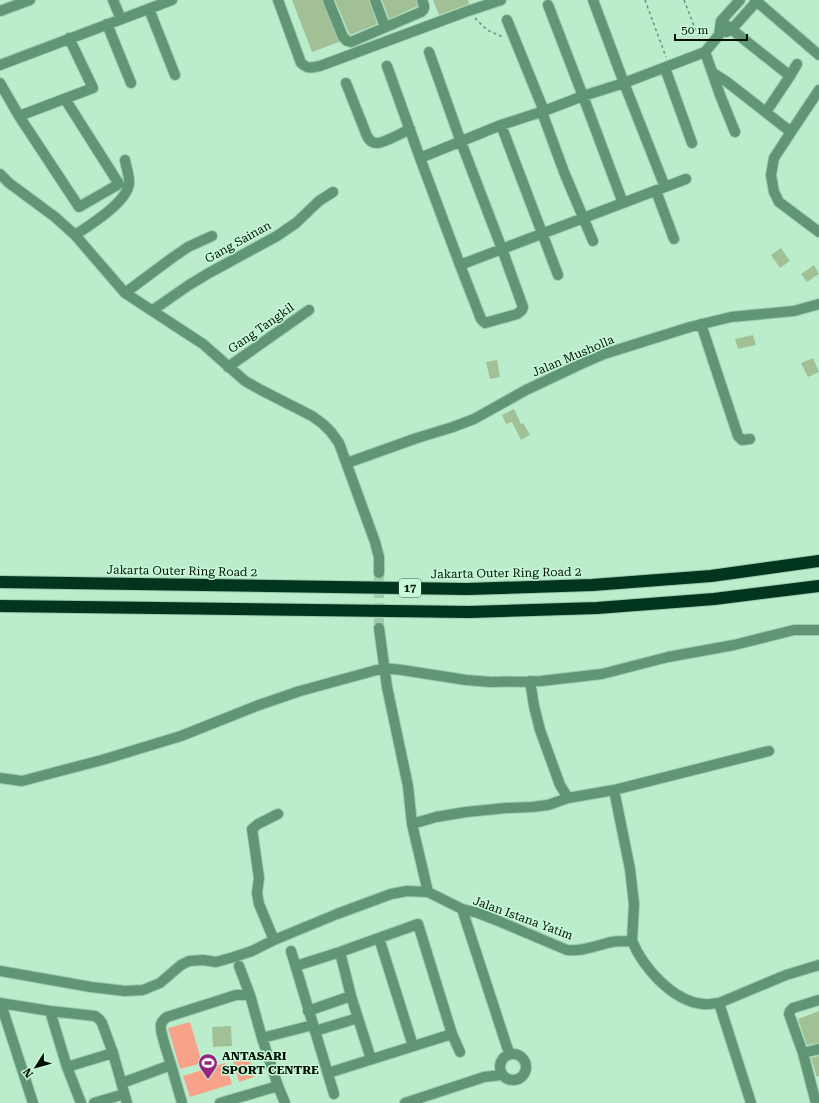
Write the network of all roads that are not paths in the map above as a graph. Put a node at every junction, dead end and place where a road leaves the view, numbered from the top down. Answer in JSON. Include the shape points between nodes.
{"nodes":[{"id":1,"x":30,"y":0,"type":"edge"},
{"id":2,"x":113,"y":0,"type":"edge"},
{"id":3,"x":172,"y":0,"type":"edge"},
{"id":4,"x":278,"y":0,"type":"edge"},
{"id":5,"x":328,"y":0,"type":"edge"},
{"id":6,"x":375,"y":0,"type":"edge"},
{"id":7,"x":422,"y":0,"type":"edge"},
{"id":8,"x":501,"y":0,"type":"edge"},
{"id":9,"x":593,"y":0,"type":"edge"},
{"id":10,"x":740,"y":0,"type":"edge"},
{"id":11,"x":756,"y":1,"type":"edge"},
{"id":12,"x":548,"y":5,"type":"dead end"},
{"id":13,"x":473,"y":6,"type":"edge"},
{"id":14,"x":148,"y":9,"type":"junction"},
{"id":15,"x":0,"y":11,"type":"edge"},
{"id":16,"x":121,"y":18,"type":"junction"},
{"id":17,"x":507,"y":20,"type":"dead end"},
{"id":18,"x":721,"y":21,"type":"junction"},
{"id":19,"x":107,"y":24,"type":"junction"},
{"id":20,"x":385,"y":27,"type":"junction"},
{"id":21,"x":731,"y":30,"type":"junction"},
{"id":22,"x":719,"y":35,"type":"junction"},
{"id":23,"x":69,"y":38,"type":"junction"},
{"id":24,"x":429,"y":52,"type":"dead end"},
{"id":25,"x":705,"y":52,"type":"junction"},
{"id":26,"x":819,"y":55,"type":"edge"},
{"id":27,"x":0,"y":64,"type":"edge"},
{"id":28,"x":797,"y":64,"type":"dead end"},
{"id":29,"x":387,"y":66,"type":"dead end"},
{"id":30,"x":667,"y":67,"type":"junction"},
{"id":31,"x":713,"y":73,"type":"junction"},
{"id":32,"x":176,"y":75,"type":"dead end"},
{"id":33,"x":790,"y":76,"type":"junction"},
{"id":34,"x":0,"y":82,"type":"edge"},
{"id":35,"x":132,"y":83,"type":"dead end"},
{"id":36,"x":346,"y":83,"type":"dead end"},
{"id":37,"x":624,"y":84,"type":"junction"},
{"id":38,"x":819,"y":90,"type":"edge"},
{"id":39,"x":583,"y":96,"type":"junction"},
{"id":40,"x":65,"y":99,"type":"junction"},
{"id":41,"x":543,"y":112,"type":"junction"},
{"id":42,"x":766,"y":112,"type":"junction"},
{"id":43,"x":19,"y":116,"type":"junction"},
{"id":44,"x":501,"y":125,"type":"junction"},
{"id":45,"x":410,"y":130,"type":"junction"},
{"id":46,"x":735,"y":132,"type":"dead end"},
{"id":47,"x":791,"y":132,"type":"junction"},
{"id":48,"x":461,"y":142,"type":"junction"},
{"id":49,"x":692,"y":143,"type":"dead end"},
{"id":50,"x":420,"y":158,"type":"junction"},
{"id":51,"x":125,"y":160,"type":"dead end"},
{"id":52,"x":0,"y":174,"type":"edge"},
{"id":53,"x":686,"y":179,"type":"dead end"},
{"id":54,"x":660,"y":189,"type":"junction"},
{"id":55,"x":333,"y":192,"type":"dead end"},
{"id":56,"x":623,"y":203,"type":"junction"},
{"id":57,"x":583,"y":218,"type":"junction"},
{"id":58,"x":819,"y":232,"type":"edge"},
{"id":59,"x":543,"y":234,"type":"junction"},
{"id":60,"x":75,"y":235,"type":"junction"},
{"id":61,"x":212,"y":236,"type":"dead end"},
{"id":62,"x":674,"y":239,"type":"dead end"},
{"id":63,"x":593,"y":240,"type":"dead end"},
{"id":64,"x":502,"y":249,"type":"junction"},
{"id":65,"x":460,"y":264,"type":"junction"},
{"id":66,"x":558,"y":275,"type":"dead end"},
{"id":67,"x":125,"y":292,"type":"junction"},
{"id":68,"x":819,"y":304,"type":"edge"},
{"id":69,"x":153,"y":310,"type":"junction"},
{"id":70,"x":310,"y":310,"type":"dead end"},
{"id":71,"x":701,"y":324,"type":"junction"},
{"id":72,"x":228,"y":367,"type":"junction"},
{"id":73,"x":750,"y":439,"type":"dead end"},
{"id":74,"x":347,"y":463,"type":"junction"},
{"id":75,"x":819,"y":561,"type":"edge"},
{"id":76,"x":379,"y":573,"type":"tunnel mouth"},
{"id":77,"x":0,"y":582,"type":"edge"},
{"id":78,"x":819,"y":586,"type":"edge"},
{"id":79,"x":0,"y":606,"type":"edge"},
{"id":80,"x":379,"y":628,"type":"tunnel mouth"},
{"id":81,"x":819,"y":630,"type":"edge"},
{"id":82,"x":384,"y":668,"type":"junction"},
{"id":83,"x":530,"y":681,"type":"junction"},
{"id":84,"x":769,"y":751,"type":"dead end"},
{"id":85,"x":0,"y":778,"type":"edge"},
{"id":86,"x":614,"y":790,"type":"junction"},
{"id":87,"x":568,"y":798,"type":"junction"},
{"id":88,"x":278,"y":814,"type":"dead end"},
{"id":89,"x":412,"y":824,"type":"junction"},
{"id":90,"x":428,"y":892,"type":"junction"},
{"id":91,"x":462,"y":910,"type":"junction"},
{"id":92,"x":379,"y":938,"type":"junction"},
{"id":93,"x":274,"y":940,"type":"junction"},
{"id":94,"x":632,"y":941,"type":"junction"},
{"id":95,"x":291,"y":951,"type":"dead end"},
{"id":96,"x":340,"y":952,"type":"junction"},
{"id":97,"x":819,"y":965,"type":"edge"},
{"id":98,"x":239,"y":966,"type":"dead end"},
{"id":99,"x":296,"y":966,"type":"junction"},
{"id":100,"x":0,"y":972,"type":"edge"},
{"id":101,"x":250,"y":995,"type":"junction"},
{"id":102,"x":351,"y":996,"type":"junction"},
{"id":103,"x":819,"y":1000,"type":"edge"},
{"id":104,"x":1,"y":1003,"type":"edge"},
{"id":105,"x":719,"y":1003,"type":"junction"},
{"id":106,"x":308,"y":1010,"type":"junction"},
{"id":107,"x":50,"y":1011,"type":"junction"},
{"id":108,"x":358,"y":1018,"type":"junction"},
{"id":109,"x":314,"y":1028,"type":"junction"},
{"id":110,"x":452,"y":1034,"type":"junction"},
{"id":111,"x":262,"y":1038,"type":"junction"},
{"id":112,"x":413,"y":1046,"type":"junction"},
{"id":113,"x":819,"y":1049,"type":"edge"},
{"id":114,"x":460,"y":1052,"type":"dead end"},
{"id":115,"x":113,"y":1053,"type":"junction"},
{"id":116,"x":803,"y":1053,"type":"junction"},
{"id":117,"x":510,"y":1054,"type":"junction"},
{"id":118,"x":371,"y":1059,"type":"junction"},
{"id":119,"x":171,"y":1066,"type":"junction"},
{"id":120,"x":67,"y":1067,"type":"junction"},
{"id":121,"x":328,"y":1073,"type":"junction"},
{"id":122,"x":501,"y":1075,"type":"junction"},
{"id":123,"x":122,"y":1083,"type":"junction"},
{"id":124,"x":278,"y":1086,"type":"junction"},
{"id":125,"x":334,"y":1094,"type":"dead end"},
{"id":126,"x":816,"y":1097,"type":"edge"},
{"id":127,"x":125,"y":1098,"type":"edge"},
{"id":128,"x":233,"y":1101,"type":"edge"},
{"id":129,"x":33,"y":1103,"type":"edge"},
{"id":130,"x":81,"y":1103,"type":"edge"},
{"id":131,"x":94,"y":1103,"type":"edge"},
{"id":132,"x":182,"y":1103,"type":"edge"},
{"id":133,"x":220,"y":1103,"type":"edge"},
{"id":134,"x":285,"y":1103,"type":"edge"},
{"id":135,"x":405,"y":1103,"type":"edge"},
{"id":136,"x":751,"y":1103,"type":"edge"}],
"edges":[{"from":1,"to":15,"type":"street"},
{"from":2,"to":16,"type":"street"},
{"from":3,"to":14,"type":"street"},
{"from":4,"to":13,"type":"street","via":[[301,63],[307,68],[320,66]]},
{"from":5,"to":20,"type":"street","via":[[347,41]]},
{"from":6,"to":20,"type":"street"},
{"from":7,"to":20,"type":"street","via":[[425,7],[421,12]]},
{"from":8,"to":13,"type":"street"},
{"from":9,"to":37,"type":"street"},
{"from":10,"to":18,"type":"street"},
{"from":11,"to":21,"type":"street"},
{"from":11,"to":26,"type":"street"},
{"from":12,"to":39,"type":"street"},
{"from":14,"to":16,"type":"street"},
{"from":14,"to":32,"type":"street"},
{"from":16,"to":19,"type":"street"},
{"from":17,"to":41,"type":"street"},
{"from":18,"to":21,"type":"street"},
{"from":18,"to":22,"type":"street"},
{"from":19,"to":23,"type":"street"},
{"from":19,"to":35,"type":"street"},
{"from":21,"to":22,"type":"street"},
{"from":21,"to":33,"type":"street"},
{"from":22,"to":25,"type":"street"},
{"from":23,"to":27,"type":"street"},
{"from":23,"to":40,"type":"street","via":[[93,88]]},
{"from":24,"to":48,"type":"street"},
{"from":25,"to":30,"type":"street"},
{"from":25,"to":31,"type":"street"},
{"from":28,"to":33,"type":"street"},
{"from":29,"to":45,"type":"street"},
{"from":30,"to":37,"type":"street"},
{"from":30,"to":49,"type":"street"},
{"from":31,"to":42,"type":"street"},
{"from":31,"to":46,"type":"street"},
{"from":33,"to":42,"type":"street"},
{"from":34,"to":43,"type":"street"},
{"from":36,"to":45,"type":"street","via":[[371,141],[380,142]]},
{"from":37,"to":39,"type":"street"},
{"from":37,"to":54,"type":"street"},
{"from":38,"to":47,"type":"street"},
{"from":39,"to":41,"type":"street"},
{"from":39,"to":56,"type":"street"},
{"from":40,"to":43,"type":"street"},
{"from":40,"to":43,"type":"street","via":[[120,184],[80,207]]},
{"from":41,"to":44,"type":"street"},
{"from":41,"to":57,"type":"street"},
{"from":42,"to":47,"type":"street"},
{"from":44,"to":48,"type":"street"},
{"from":44,"to":59,"type":"street"},
{"from":45,"to":50,"type":"street"},
{"from":47,"to":58,"type":"street","via":[[774,158],[771,174],[774,192],[779,202]]},
{"from":48,"to":50,"type":"street"},
{"from":48,"to":64,"type":"street"},
{"from":50,"to":65,"type":"street"},
{"from":51,"to":60,"type":"street","via":[[129,185],[122,198]]},
{"from":52,"to":60,"type":"street"},
{"from":53,"to":54,"type":"street"},
{"from":54,"to":56,"type":"street"},
{"from":54,"to":62,"type":"street"},
{"from":55,"to":69,"type":"street","name":"Gang Sainan","via":[[277,236],[209,273]]},
{"from":56,"to":57,"type":"street"},
{"from":57,"to":59,"type":"street"},
{"from":57,"to":63,"type":"street"},
{"from":59,"to":64,"type":"street"},
{"from":59,"to":66,"type":"street"},
{"from":60,"to":67,"type":"street"},
{"from":61,"to":67,"type":"street","via":[[188,247]]},
{"from":64,"to":65,"type":"street"},
{"from":64,"to":65,"type":"street","via":[[523,308],[517,314],[487,324],[483,322]]},
{"from":67,"to":69,"type":"street"},
{"from":68,"to":71,"type":"street","name":"Jalan Musholla","via":[[794,311],[731,317]]},
{"from":69,"to":72,"type":"street","via":[[203,344]]},
{"from":70,"to":72,"type":"street","name":"Gang Tangkil"},
{"from":71,"to":73,"type":"street","via":[[738,436],[742,440]]},
{"from":71,"to":74,"type":"street","name":"Jalan Musholla","via":[[604,354],[526,390],[474,419]]},
{"from":72,"to":74,"type":"street","via":[[250,384],[324,424],[339,443]]},
{"from":74,"to":76,"type":"street","via":[[375,542]]},
{"from":75,"to":77,"type":"highway","name":"Jakarta Outer Ring Road 2","number":"17","via":[[711,576],[592,585],[483,589]]},
{"from":78,"to":79,"type":"highway","number":"17","via":[[714,599],[597,608],[469,612]]},
{"from":80,"to":82,"type":"street"},
{"from":81,"to":83,"type":"street","via":[[794,630],[602,674]]},
{"from":82,"to":83,"type":"street","via":[[466,680]]},
{"from":82,"to":85,"type":"street","via":[[300,691],[181,736],[102,760],[22,781]]},
{"from":82,"to":89,"type":"street","via":[[408,786]]},
{"from":83,"to":87,"type":"street","via":[[540,730],[560,785]]},
{"from":84,"to":86,"type":"street"},
{"from":86,"to":87,"type":"street"},
{"from":86,"to":94,"type":"street","via":[[630,869],[634,904]]},
{"from":87,"to":89,"type":"street","via":[[532,808],[466,812]]},
{"from":88,"to":93,"type":"street","via":[[252,829],[259,878],[257,894]]},
{"from":89,"to":90,"type":"street"},
{"from":90,"to":91,"type":"street","name":"Jalan Istana Yatim"},
{"from":90,"to":93,"type":"street","via":[[407,891],[391,894]]},
{"from":91,"to":94,"type":"street","name":"Jalan Istana Yatim","via":[[490,917],[567,950],[575,951],[613,942]]},
{"from":91,"to":117,"type":"street"},
{"from":92,"to":96,"type":"street"},
{"from":92,"to":110,"type":"street","via":[[418,924]]},
{"from":92,"to":112,"type":"street"},
{"from":93,"to":100,"type":"street","via":[[252,951],[216,962],[203,960],[181,964],[160,983],[143,990],[125,991],[91,987]]},
{"from":94,"to":105,"type":"street","via":[[644,964],[680,997],[703,1004]]},
{"from":95,"to":99,"type":"street"},
{"from":96,"to":99,"type":"street"},
{"from":96,"to":102,"type":"street"},
{"from":97,"to":105,"type":"street","via":[[786,975]]},
{"from":98,"to":101,"type":"street"},
{"from":99,"to":106,"type":"street"},
{"from":101,"to":111,"type":"street"},
{"from":101,"to":119,"type":"street","via":[[236,995],[167,1017],[160,1028]]},
{"from":102,"to":106,"type":"street"},
{"from":102,"to":108,"type":"street"},
{"from":103,"to":116,"type":"street","via":[[790,1011]]},
{"from":104,"to":107,"type":"street"},
{"from":104,"to":129,"type":"street"},
{"from":105,"to":136,"type":"street"},
{"from":106,"to":109,"type":"street"},
{"from":107,"to":115,"type":"street","via":[[95,1016],[102,1023]]},
{"from":107,"to":120,"type":"street"},
{"from":108,"to":109,"type":"street"},
{"from":108,"to":118,"type":"street"},
{"from":109,"to":111,"type":"street"},
{"from":109,"to":121,"type":"street"},
{"from":110,"to":112,"type":"street"},
{"from":110,"to":114,"type":"street"},
{"from":111,"to":124,"type":"street"},
{"from":112,"to":118,"type":"street"},
{"from":113,"to":116,"type":"street"},
{"from":115,"to":120,"type":"street"},
{"from":115,"to":123,"type":"street"},
{"from":116,"to":126,"type":"street"},
{"from":117,"to":122,"type":"street","via":[[499,1064]]},
{"from":117,"to":122,"type":"street","via":[[516,1054],[524,1060],[524,1075],[515,1081]]},
{"from":118,"to":121,"type":"street"},
{"from":119,"to":123,"type":"street"},
{"from":119,"to":132,"type":"street"},
{"from":120,"to":130,"type":"street"},
{"from":121,"to":125,"type":"street"},
{"from":122,"to":135,"type":"street","via":[[484,1077]]},
{"from":123,"to":127,"type":"street"},
{"from":124,"to":128,"type":"street"},
{"from":124,"to":134,"type":"street"},
{"from":127,"to":131,"type":"street"},
{"from":128,"to":133,"type":"street"}]}
